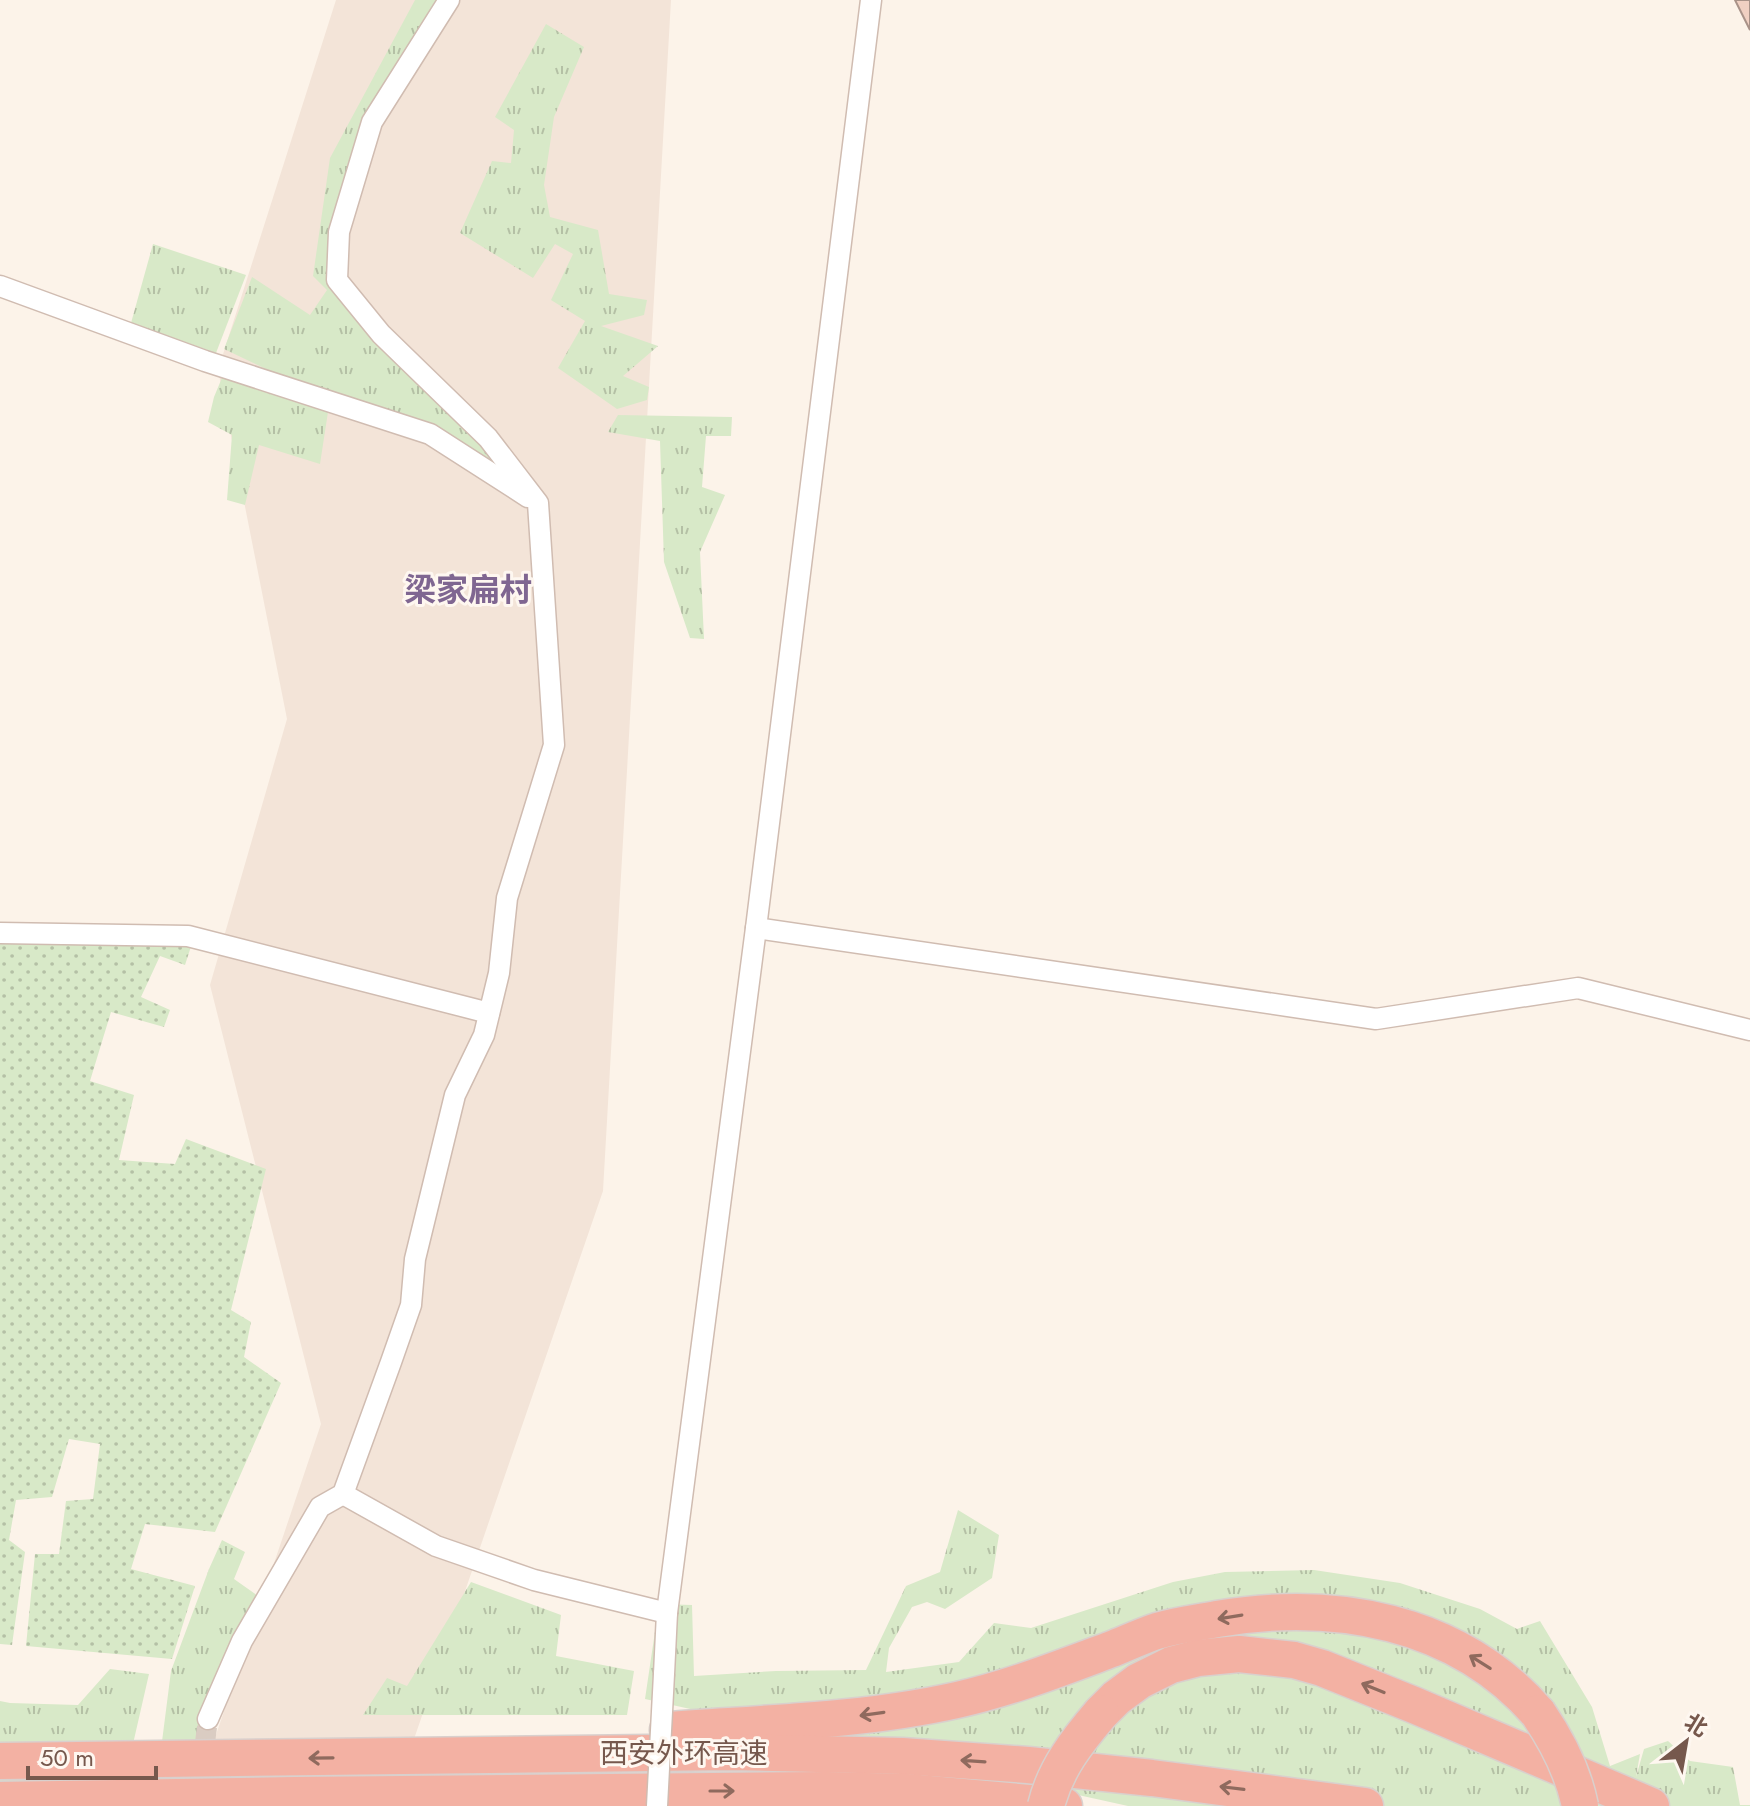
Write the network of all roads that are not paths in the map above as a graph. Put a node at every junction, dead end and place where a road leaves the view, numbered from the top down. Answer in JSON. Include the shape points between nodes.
{"nodes":[{"id":1,"x":449,"y":0,"type":"edge"},
{"id":2,"x":871,"y":0,"type":"edge"},
{"id":3,"x":0,"y":286,"type":"edge"},
{"id":4,"x":538,"y":503,"type":"junction"},
{"id":5,"x":756,"y":928,"type":"junction"},
{"id":6,"x":0,"y":933,"type":"edge"},
{"id":7,"x":489,"y":1013,"type":"junction"},
{"id":8,"x":1750,"y":1030,"type":"edge"},
{"id":9,"x":343,"y":1494,"type":"junction"},
{"id":10,"x":667,"y":1613,"type":"junction"},
{"id":11,"x":208,"y":1719,"type":"tunnel mouth"},
{"id":12,"x":364,"y":1757,"type":"junction"},
{"id":13,"x":0,"y":1761,"type":"edge"},
{"id":14,"x":295,"y":1795,"type":"junction"},
{"id":15,"x":0,"y":1800,"type":"edge"},
{"id":16,"x":552,"y":1806,"type":"edge"},
{"id":17,"x":657,"y":1806,"type":"edge"},
{"id":18,"x":1046,"y":1806,"type":"edge"},
{"id":19,"x":1064,"y":1806,"type":"edge"},
{"id":20,"x":1365,"y":1806,"type":"edge"},
{"id":21,"x":1580,"y":1806,"type":"edge"},
{"id":22,"x":1651,"y":1806,"type":"edge"}],
"edges":[{"from":1,"to":4,"type":"street","via":[[372,122],[339,232],[337,280],[381,334],[488,438]]},
{"from":2,"to":5,"type":"street"},
{"from":3,"to":4,"type":"street","via":[[205,361],[430,434]]},
{"from":4,"to":7,"type":"street","via":[[554,745],[507,898]]},
{"from":5,"to":8,"type":"street","via":[[1376,1019],[1578,988]]},
{"from":5,"to":10,"type":"street"},
{"from":6,"to":7,"type":"street","via":[[188,936]]},
{"from":7,"to":9,"type":"street","via":[[455,1095],[415,1259],[411,1305]]},
{"from":9,"to":10,"type":"street","via":[[436,1546],[534,1580]]},
{"from":9,"to":11,"type":"street","via":[[320,1507],[242,1641]]},
{"from":10,"to":17,"type":"street","bridge":true},
{"from":12,"to":13,"type":"highway","name":"西安外环高速","one_way":true},
{"from":20,"to":12,"type":"highway","name":"西安外环高速","one_way":true,"via":[[1152,1778],[902,1756],[731,1752]]},
{"from":21,"to":12,"type":"highway","one_way":true,"bridge":true,"via":[[1559,1746],[1538,1713],[1490,1668],[1421,1632],[1328,1613],[1239,1615],[1181,1625],[989,1692],[871,1715]]},
{"from":14,"to":15,"type":"highway","name":"西安外环高速"},
{"from":14,"to":16,"type":"highway"},
{"from":14,"to":19,"type":"highway","name":"西安外环高速","one_way":true,"via":[[827,1790]]},
{"from":22,"to":18,"type":"highway","one_way":true,"bridge":true,"via":[[1322,1668],[1239,1654],[1171,1665],[1116,1698],[1063,1763]]}]}
